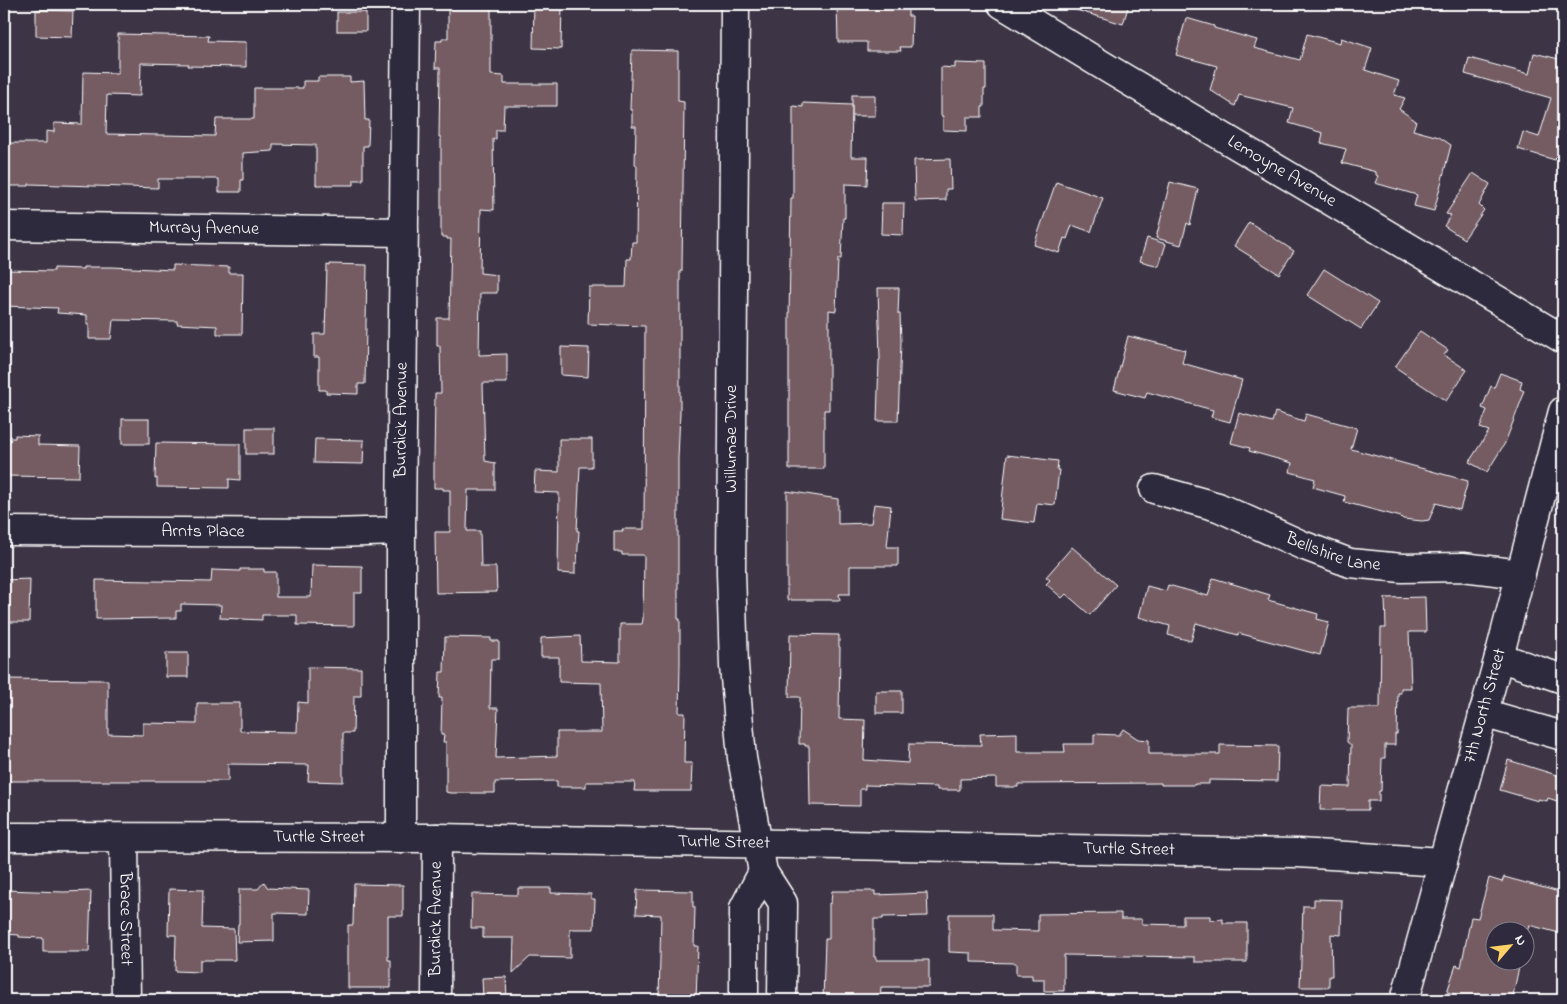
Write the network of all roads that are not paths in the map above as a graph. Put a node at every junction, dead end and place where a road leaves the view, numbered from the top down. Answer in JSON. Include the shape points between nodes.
{"nodes":[{"id":1,"x":406,"y":4,"type":"edge"},
{"id":2,"x":735,"y":4,"type":"edge"},
{"id":3,"x":1002,"y":4,"type":"edge"},
{"id":4,"x":4,"y":226,"type":"edge"},
{"id":5,"x":404,"y":232,"type":"junction"},
{"id":6,"x":1563,"y":339,"type":"edge"},
{"id":7,"x":1563,"y":411,"type":"edge"},
{"id":8,"x":1154,"y":489,"type":"dead end"},
{"id":9,"x":4,"y":531,"type":"edge"},
{"id":10,"x":401,"y":531,"type":"junction"},
{"id":11,"x":1521,"y":574,"type":"junction"},
{"id":12,"x":1499,"y":657,"type":"junction"},
{"id":13,"x":1563,"y":679,"type":"edge"},
{"id":14,"x":1483,"y":713,"type":"junction"},
{"id":15,"x":1563,"y":736,"type":"edge"},
{"id":16,"x":4,"y":837,"type":"edge"},
{"id":17,"x":124,"y":838,"type":"junction"},
{"id":18,"x":401,"y":838,"type":"junction"},
{"id":19,"x":437,"y":838,"type":"junction"},
{"id":20,"x":758,"y":845,"type":"junction"},
{"id":21,"x":1443,"y":862,"type":"junction"},
{"id":22,"x":763,"y":872,"type":"junction"},
{"id":23,"x":126,"y":1000,"type":"edge"},
{"id":24,"x":436,"y":1000,"type":"edge"},
{"id":25,"x":744,"y":1000,"type":"edge"},
{"id":26,"x":782,"y":1000,"type":"edge"},
{"id":27,"x":1405,"y":1000,"type":"edge"}],
"edges":[{"from":1,"to":5,"type":"street","name":"Burdick Avenue"},
{"from":2,"to":20,"type":"street","name":"Willumae Drive","via":[[731,572],[734,666],[742,758]]},
{"from":3,"to":6,"type":"street","name":"Lemoyne Avenue"},
{"from":4,"to":5,"type":"street","name":"Murray Avenue"},
{"from":5,"to":10,"type":"street","name":"Burdick Avenue"},
{"from":7,"to":11,"type":"street","name":"7th North Street"},
{"from":8,"to":11,"type":"street","name":"Bellshire Lane","via":[[1218,507],[1350,564],[1402,568],[1463,567]]},
{"from":9,"to":10,"type":"street","name":"Arnts Place"},
{"from":10,"to":18,"type":"street","name":"Burdick Avenue"},
{"from":11,"to":12,"type":"street","name":"7th North Street"},
{"from":12,"to":13,"type":"street"},
{"from":12,"to":14,"type":"street","name":"7th North Street"},
{"from":14,"to":15,"type":"street"},
{"from":14,"to":21,"type":"street","name":"7th North Street"},
{"from":16,"to":17,"type":"street","name":"Turtle Street"},
{"from":17,"to":18,"type":"street","name":"Turtle Street"},
{"from":17,"to":23,"type":"street","name":"Brace Street"},
{"from":18,"to":19,"type":"street","name":"Turtle Street"},
{"from":19,"to":20,"type":"street","name":"Turtle Street"},
{"from":19,"to":24,"type":"street","name":"Burdick Avenue"},
{"from":20,"to":21,"type":"street","name":"Turtle Street","via":[[1298,853]]},
{"from":20,"to":22,"type":"street","name":"Willumae Drive"},
{"from":21,"to":27,"type":"street","name":"7th North Street"},
{"from":22,"to":25,"type":"street","via":[[744,908]]},
{"from":22,"to":26,"type":"street","name":"Willumae Drive","via":[[783,903]]}]}
